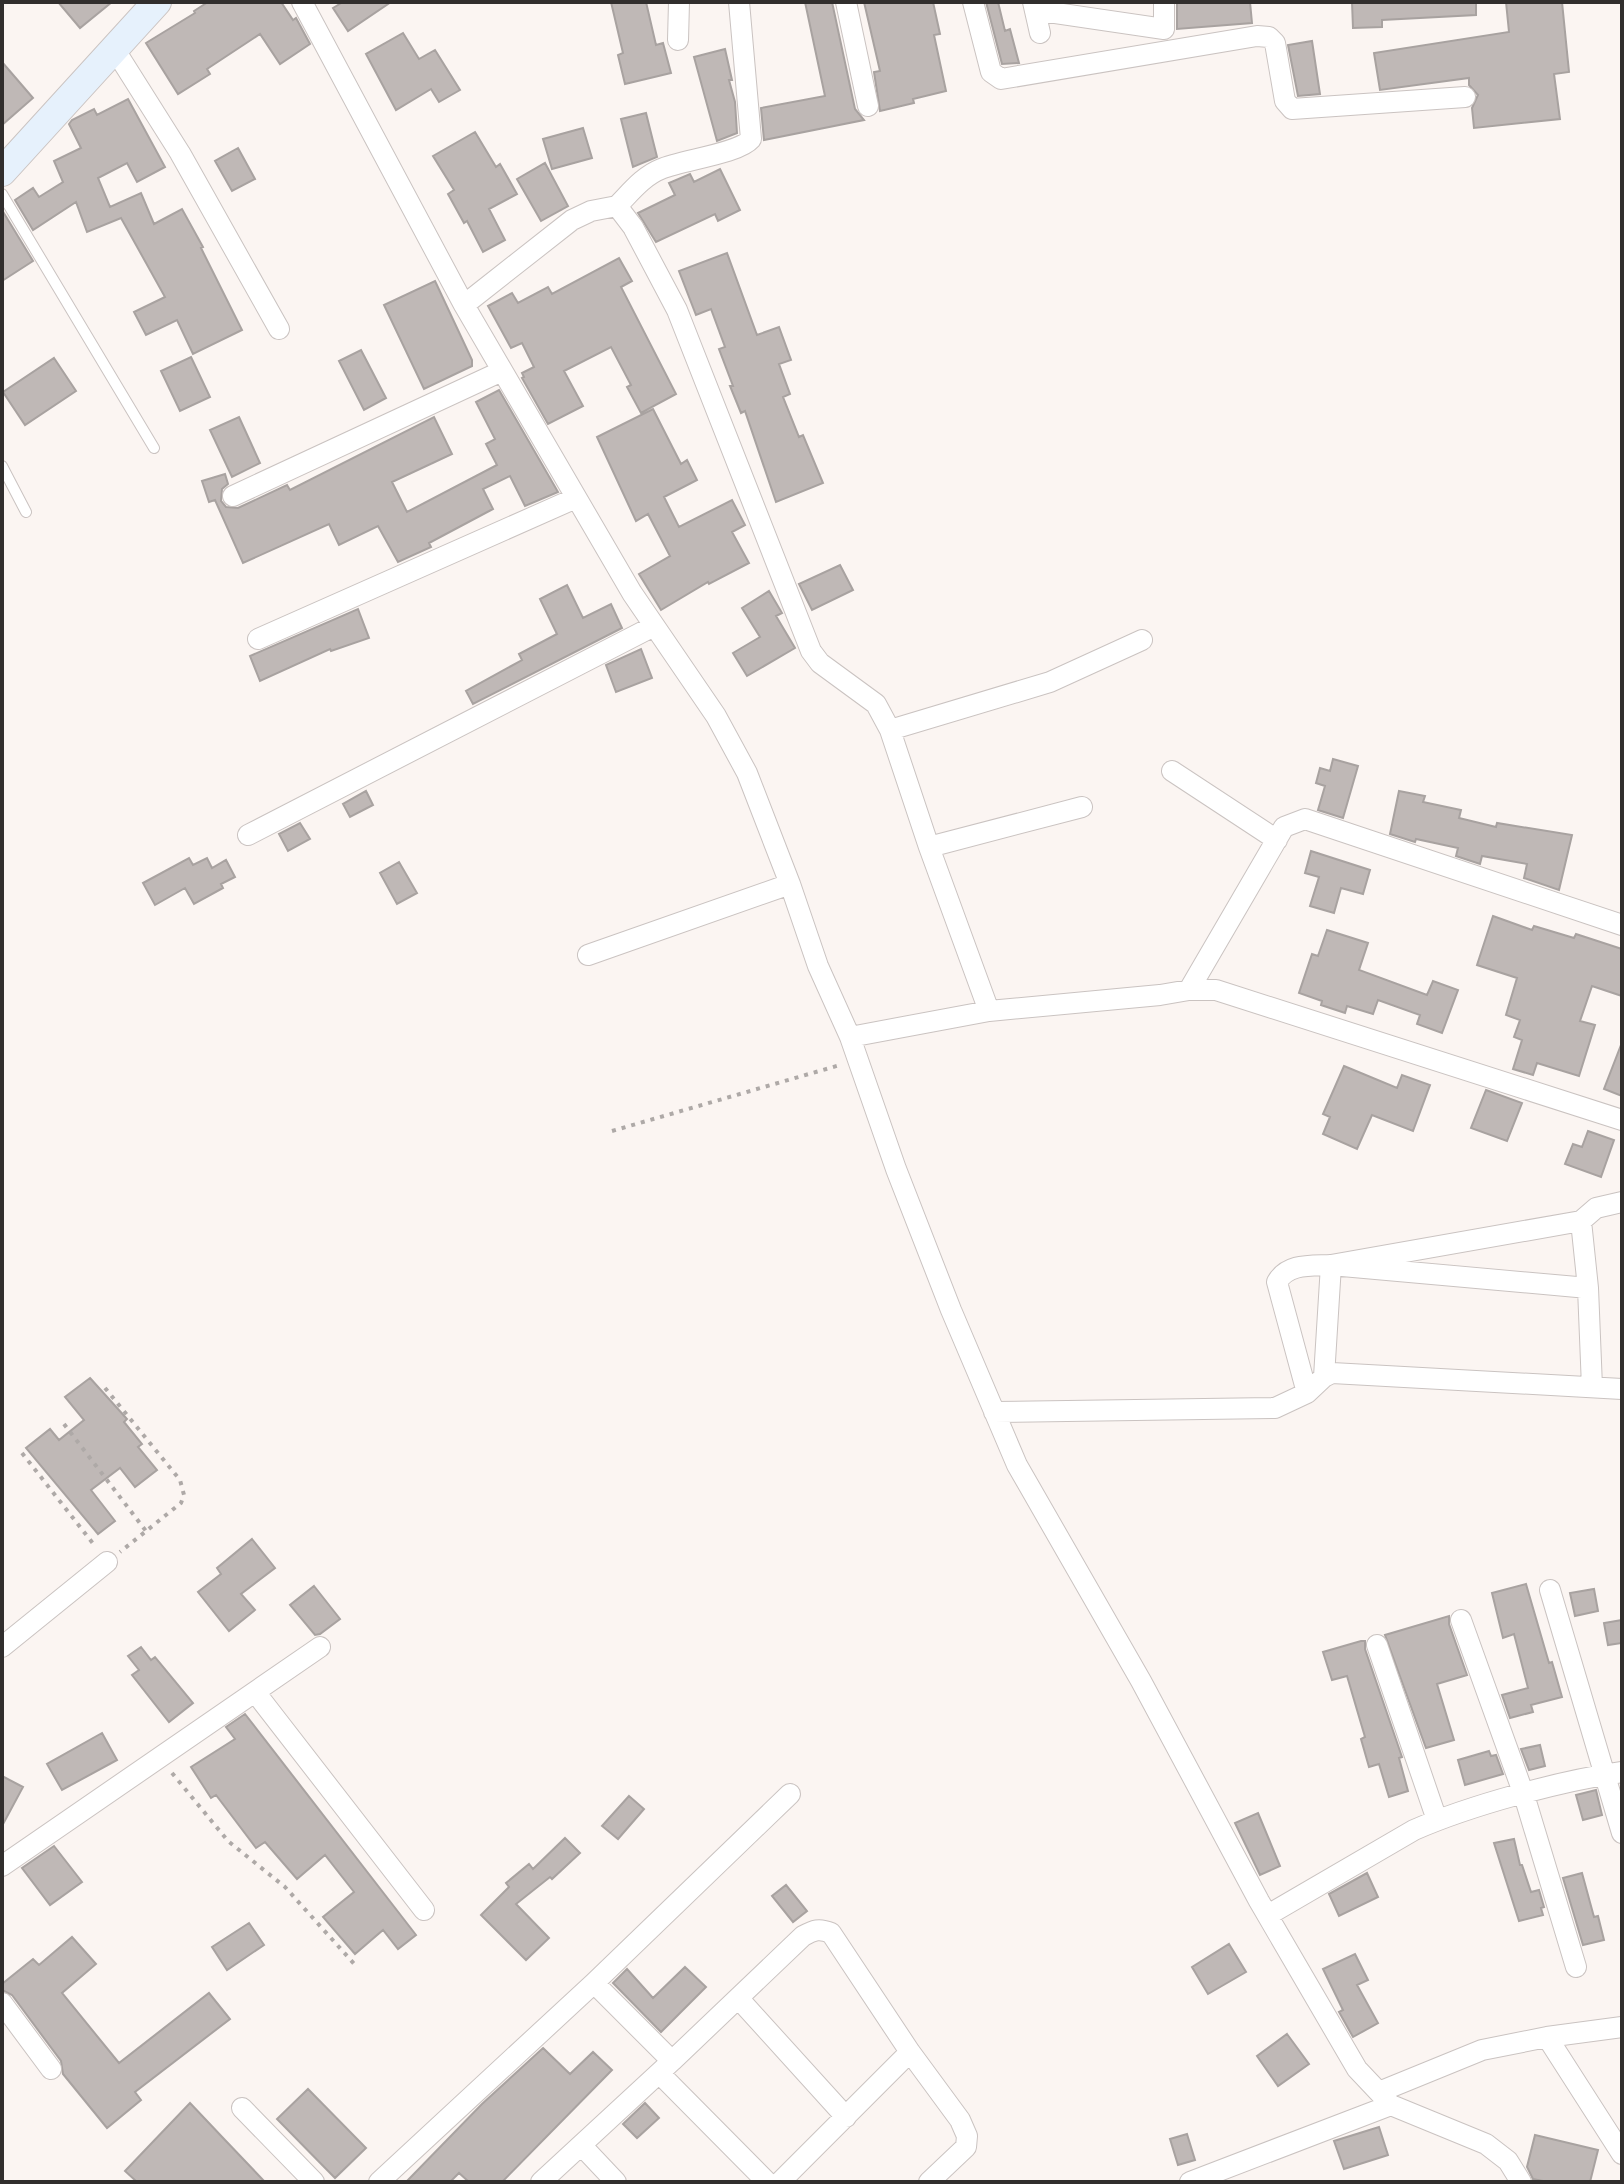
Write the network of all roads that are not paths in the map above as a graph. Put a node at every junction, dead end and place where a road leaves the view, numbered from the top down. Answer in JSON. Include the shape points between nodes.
{"nodes":[{"id":1,"x":157,"y":2,"type":"edge"},
{"id":2,"x":302,"y":2,"type":"edge"},
{"id":3,"x":679,"y":2,"type":"edge"},
{"id":4,"x":739,"y":2,"type":"edge"},
{"id":5,"x":846,"y":2,"type":"edge"},
{"id":6,"x":973,"y":2,"type":"edge"},
{"id":7,"x":1164,"y":2,"type":"edge"},
{"id":8,"x":1034,"y":6,"type":"edge"},
{"id":9,"x":1040,"y":33,"type":"dead end"},
{"id":10,"x":678,"y":40,"type":"dead end"},
{"id":11,"x":115,"y":50,"type":"junction"},
{"id":12,"x":1465,"y":97,"type":"dead end"},
{"id":13,"x":868,"y":106,"type":"dead end"},
{"id":14,"x":2,"y":172,"type":"edge"},
{"id":15,"x":2,"y":194,"type":"edge"},
{"id":16,"x":617,"y":206,"type":"junction"},
{"id":17,"x":464,"y":305,"type":"junction"},
{"id":18,"x":279,"y":329,"type":"dead end"},
{"id":19,"x":502,"y":371,"type":"junction"},
{"id":20,"x":154,"y":448,"type":"dead end"},
{"id":21,"x":2,"y":466,"type":"edge"},
{"id":22,"x":233,"y":496,"type":"dead end"},
{"id":23,"x":576,"y":498,"type":"junction"},
{"id":24,"x":26,"y":512,"type":"dead end"},
{"id":25,"x":654,"y":626,"type":"junction"},
{"id":26,"x":258,"y":639,"type":"dead end"},
{"id":27,"x":1142,"y":640,"type":"dead end"},
{"id":28,"x":890,"y":730,"type":"junction"},
{"id":29,"x":1172,"y":771,"type":"dead end"},
{"id":30,"x":1082,"y":807,"type":"dead end"},
{"id":31,"x":248,"y":835,"type":"dead end"},
{"id":32,"x":1277,"y":840,"type":"junction"},
{"id":33,"x":929,"y":847,"type":"junction"},
{"id":34,"x":790,"y":884,"type":"junction"},
{"id":35,"x":1622,"y":925,"type":"edge"},
{"id":36,"x":588,"y":955,"type":"dead end"},
{"id":37,"x":1189,"y":990,"type":"junction"},
{"id":38,"x":989,"y":1011,"type":"junction"},
{"id":39,"x":850,"y":1037,"type":"junction"},
{"id":40,"x":1622,"y":1120,"type":"edge"},
{"id":41,"x":1622,"y":1202,"type":"edge"},
{"id":42,"x":1581,"y":1221,"type":"junction"},
{"id":43,"x":1331,"y":1265,"type":"junction"},
{"id":44,"x":1588,"y":1288,"type":"junction"},
{"id":45,"x":1324,"y":1377,"type":"junction"},
{"id":46,"x":1592,"y":1387,"type":"junction"},
{"id":47,"x":1622,"y":1389,"type":"edge"},
{"id":48,"x":1307,"y":1393,"type":"junction"},
{"id":49,"x":994,"y":1412,"type":"junction"},
{"id":50,"x":107,"y":1562,"type":"road end"},
{"id":51,"x":1550,"y":1590,"type":"dead end"},
{"id":52,"x":1461,"y":1620,"type":"dead end"},
{"id":53,"x":1377,"y":1645,"type":"dead end"},
{"id":54,"x":2,"y":1647,"type":"edge"},
{"id":55,"x":320,"y":1647,"type":"dead end"},
{"id":56,"x":255,"y":1692,"type":"junction"},
{"id":57,"x":1613,"y":1773,"type":"edge"},
{"id":58,"x":790,"y":1794,"type":"dead end"},
{"id":59,"x":1524,"y":1795,"type":"junction"},
{"id":60,"x":1437,"y":1820,"type":"junction"},
{"id":61,"x":1622,"y":1833,"type":"edge"},
{"id":62,"x":2,"y":1866,"type":"edge"},
{"id":63,"x":424,"y":1910,"type":"dead end"},
{"id":64,"x":1268,"y":1915,"type":"junction"},
{"id":65,"x":1576,"y":1967,"type":"dead end"},
{"id":66,"x":594,"y":1983,"type":"junction"},
{"id":67,"x":739,"y":1999,"type":"junction"},
{"id":68,"x":2,"y":2003,"type":"edge"},
{"id":69,"x":1622,"y":2027,"type":"edge"},
{"id":70,"x":1547,"y":2037,"type":"junction"},
{"id":71,"x":910,"y":2052,"type":"junction"},
{"id":72,"x":666,"y":2068,"type":"junction"},
{"id":73,"x":51,"y":2069,"type":"dead end"},
{"id":74,"x":1385,"y":2098,"type":"junction"},
{"id":75,"x":242,"y":2108,"type":"dead end"},
{"id":76,"x":846,"y":2117,"type":"junction"},
{"id":77,"x":582,"y":2146,"type":"junction"},
{"id":78,"x":1622,"y":2154,"type":"edge"},
{"id":79,"x":314,"y":2182,"type":"edge"},
{"id":80,"x":379,"y":2182,"type":"edge"},
{"id":81,"x":541,"y":2182,"type":"edge"},
{"id":82,"x":616,"y":2182,"type":"edge"},
{"id":83,"x":767,"y":2182,"type":"edge"},
{"id":84,"x":780,"y":2182,"type":"edge"},
{"id":85,"x":929,"y":2182,"type":"edge"},
{"id":86,"x":1190,"y":2182,"type":"edge"},
{"id":87,"x":1521,"y":2182,"type":"edge"}],
"edges":[{"from":1,"to":11,"type":"street"},
{"from":2,"to":17,"type":"street"},
{"from":3,"to":10,"type":"street"},
{"from":4,"to":16,"type":"street","via":[[751,139],[662,169]]},
{"from":5,"to":13,"type":"street"},
{"from":6,"to":12,"type":"street","via":[[991,72],[1001,79],[1257,36],[1275,43],[1285,101],[1292,109]]},
{"from":7,"to":8,"type":"street","via":[[1164,29]]},
{"from":8,"to":9,"type":"street"},
{"from":11,"to":14,"type":"street"},
{"from":11,"to":18,"type":"street"},
{"from":15,"to":20,"type":"lane"},
{"from":16,"to":17,"type":"street","via":[[572,220]]},
{"from":16,"to":28,"type":"street","via":[[677,310],[811,651],[876,704]]},
{"from":17,"to":19,"type":"street"},
{"from":19,"to":22,"type":"street"},
{"from":19,"to":23,"type":"street"},
{"from":21,"to":24,"type":"lane"},
{"from":23,"to":25,"type":"street"},
{"from":23,"to":26,"type":"street"},
{"from":25,"to":31,"type":"street"},
{"from":25,"to":34,"type":"street","via":[[716,716],[747,773]]},
{"from":27,"to":28,"type":"street","via":[[1050,682]]},
{"from":28,"to":33,"type":"street"},
{"from":29,"to":32,"type":"street"},
{"from":30,"to":33,"type":"street"},
{"from":32,"to":35,"type":"street","via":[[1290,823],[1316,821]]},
{"from":32,"to":37,"type":"street"},
{"from":33,"to":38,"type":"street"},
{"from":34,"to":36,"type":"street"},
{"from":34,"to":39,"type":"street"},
{"from":37,"to":38,"type":"street"},
{"from":37,"to":40,"type":"street","via":[[1216,990]]},
{"from":38,"to":39,"type":"street"},
{"from":39,"to":49,"type":"street"},
{"from":41,"to":42,"type":"street","via":[[1596,1208]]},
{"from":42,"to":43,"type":"street"},
{"from":42,"to":44,"type":"street"},
{"from":43,"to":44,"type":"street"},
{"from":43,"to":45,"type":"street"},
{"from":43,"to":48,"type":"street","via":[[1295,1267],[1277,1282]]},
{"from":44,"to":46,"type":"street"},
{"from":45,"to":46,"type":"street","via":[[1347,1373]]},
{"from":45,"to":48,"type":"street"},
{"from":46,"to":47,"type":"street"},
{"from":48,"to":49,"type":"street","via":[[1275,1408]]},
{"from":49,"to":64,"type":"street","via":[[1017,1465]]},
{"from":50,"to":54,"type":"street"},
{"from":51,"to":57,"type":"street"},
{"from":52,"to":59,"type":"street"},
{"from":53,"to":60,"type":"street"},
{"from":55,"to":56,"type":"street"},
{"from":56,"to":62,"type":"street"},
{"from":56,"to":63,"type":"street"},
{"from":57,"to":59,"type":"street"},
{"from":57,"to":61,"type":"street"},
{"from":58,"to":66,"type":"street"},
{"from":59,"to":60,"type":"street"},
{"from":59,"to":65,"type":"street"},
{"from":60,"to":64,"type":"street"},
{"from":64,"to":74,"type":"street","via":[[1357,2069]]},
{"from":66,"to":72,"type":"street"},
{"from":66,"to":80,"type":"street"},
{"from":67,"to":71,"type":"street","via":[[803,1936],[822,1929],[831,1933]]},
{"from":67,"to":72,"type":"street"},
{"from":67,"to":76,"type":"street"},
{"from":68,"to":73,"type":"street"},
{"from":69,"to":70,"type":"street"},
{"from":70,"to":74,"type":"street","via":[[1482,2050]]},
{"from":70,"to":78,"type":"street"},
{"from":71,"to":76,"type":"street"},
{"from":71,"to":85,"type":"street","via":[[967,2136],[966,2147]]},
{"from":72,"to":77,"type":"street"},
{"from":72,"to":83,"type":"street"},
{"from":74,"to":86,"type":"street"},
{"from":74,"to":87,"type":"street","via":[[1486,2144],[1508,2161]]},
{"from":75,"to":79,"type":"street"},
{"from":76,"to":84,"type":"street"},
{"from":77,"to":81,"type":"street"},
{"from":77,"to":82,"type":"street"}]}
